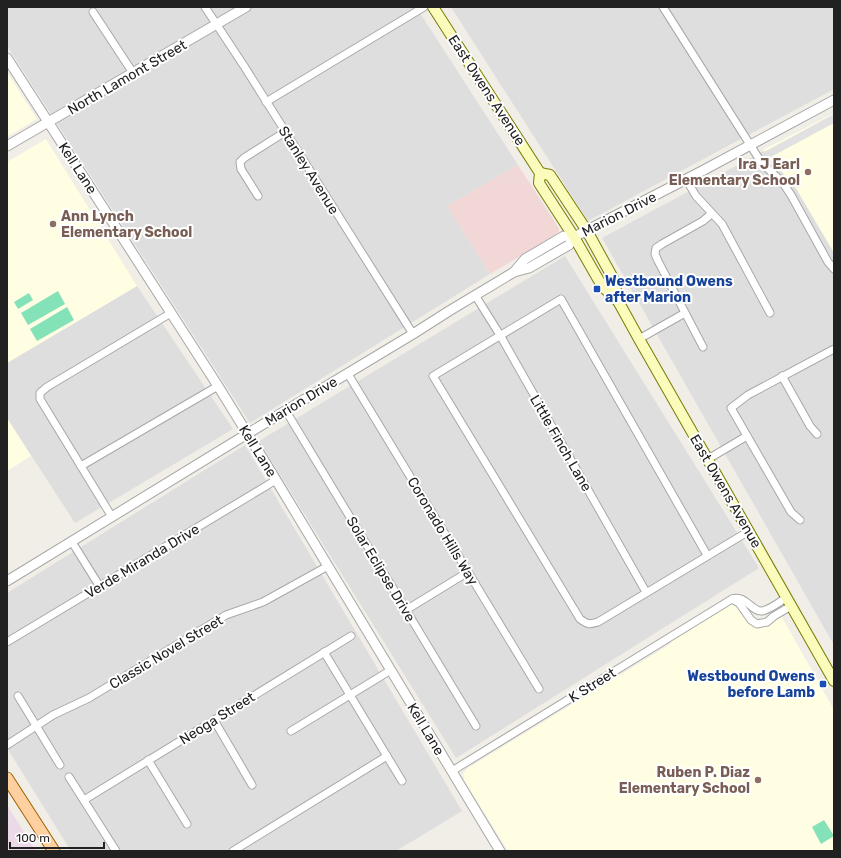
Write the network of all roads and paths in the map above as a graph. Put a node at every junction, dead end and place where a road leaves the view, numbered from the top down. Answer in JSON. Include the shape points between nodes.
{"nodes":[{"id":1,"x":205,"y":7,"type":"edge"},
{"id":2,"x":246,"y":7,"type":"edge"},
{"id":3,"x":424,"y":7,"type":"edge"},
{"id":4,"x":433,"y":7,"type":"edge"},
{"id":5,"x":663,"y":7,"type":"edge"},
{"id":6,"x":93,"y":12,"type":"dead end"},
{"id":7,"x":216,"y":25,"type":"junction"},
{"id":8,"x":7,"y":58,"type":"edge"},
{"id":9,"x":133,"y":73,"type":"junction"},
{"id":10,"x":834,"y":100,"type":"edge"},
{"id":11,"x":266,"y":102,"type":"junction"},
{"id":12,"x":48,"y":122,"type":"junction"},
{"id":13,"x":285,"y":132,"type":"junction"},
{"id":14,"x":751,"y":144,"type":"junction"},
{"id":15,"x":7,"y":146,"type":"edge"},
{"id":16,"x":540,"y":173,"type":"junction"},
{"id":17,"x":686,"y":179,"type":"junction"},
{"id":18,"x":258,"y":196,"type":"dead end"},
{"id":19,"x":711,"y":214,"type":"junction"},
{"id":20,"x":587,"y":231,"type":"junction"},
{"id":21,"x":574,"y":237,"type":"junction"},
{"id":22,"x":834,"y":269,"type":"edge"},
{"id":23,"x":475,"y":295,"type":"junction"},
{"id":24,"x":618,"y":301,"type":"junction"},
{"id":25,"x":685,"y":313,"type":"junction"},
{"id":26,"x":770,"y":313,"type":"dead end"},
{"id":27,"x":171,"y":314,"type":"junction"},
{"id":28,"x":413,"y":334,"type":"junction"},
{"id":29,"x":500,"y":335,"type":"junction"},
{"id":30,"x":639,"y":339,"type":"junction"},
{"id":31,"x":703,"y":347,"type":"dead end"},
{"id":32,"x":834,"y":349,"type":"edge"},
{"id":33,"x":348,"y":374,"type":"junction"},
{"id":34,"x":782,"y":376,"type":"junction"},
{"id":35,"x":218,"y":386,"type":"junction"},
{"id":36,"x":286,"y":411,"type":"junction"},
{"id":37,"x":247,"y":434,"type":"junction"},
{"id":38,"x":817,"y":434,"type":"dead end"},
{"id":39,"x":747,"y":436,"type":"junction"},
{"id":40,"x":708,"y":459,"type":"junction"},
{"id":41,"x":81,"y":466,"type":"junction"},
{"id":42,"x":276,"y":480,"type":"junction"},
{"id":43,"x":112,"y":517,"type":"junction"},
{"id":44,"x":800,"y":520,"type":"dead end"},
{"id":45,"x":748,"y":530,"type":"junction"},
{"id":46,"x":72,"y":542,"type":"junction"},
{"id":47,"x":707,"y":555,"type":"junction"},
{"id":48,"x":328,"y":566,"type":"junction"},
{"id":49,"x":468,"y":572,"type":"junction"},
{"id":50,"x":7,"y":581,"type":"edge"},
{"id":51,"x":100,"y":587,"type":"junction"},
{"id":52,"x":646,"y":592,"type":"junction"},
{"id":53,"x":732,"y":599,"type":"junction"},
{"id":54,"x":789,"y":602,"type":"junction"},
{"id":55,"x":406,"y":610,"type":"junction"},
{"id":56,"x":351,"y":636,"type":"dead end"},
{"id":57,"x":7,"y":642,"type":"edge"},
{"id":58,"x":324,"y":652,"type":"junction"},
{"id":59,"x":391,"y":670,"type":"junction"},
{"id":60,"x":834,"y":681,"type":"edge"},
{"id":61,"x":539,"y":689,"type":"dead end"},
{"id":62,"x":350,"y":695,"type":"junction"},
{"id":63,"x":18,"y":696,"type":"dead end"},
{"id":64,"x":214,"y":720,"type":"junction"},
{"id":65,"x":36,"y":726,"type":"junction"},
{"id":66,"x":476,"y":726,"type":"dead end"},
{"id":67,"x":291,"y":731,"type":"dead end"},
{"id":68,"x":7,"y":745,"type":"edge"},
{"id":69,"x":387,"y":756,"type":"junction"},
{"id":70,"x":148,"y":760,"type":"junction"},
{"id":71,"x":60,"y":765,"type":"dead end"},
{"id":72,"x":452,"y":771,"type":"junction"},
{"id":73,"x":69,"y":777,"type":"dead end"},
{"id":74,"x":7,"y":778,"type":"edge"},
{"id":75,"x":402,"y":781,"type":"dead end"},
{"id":76,"x":252,"y":785,"type":"dead end"},
{"id":77,"x":84,"y":800,"type":"junction"},
{"id":78,"x":187,"y":824,"type":"dead end"},
{"id":79,"x":54,"y":851,"type":"edge"},
{"id":80,"x":116,"y":851,"type":"edge"},
{"id":81,"x":233,"y":851,"type":"edge"},
{"id":82,"x":500,"y":851,"type":"edge"}],
"edges":[{"from":1,"to":7,"type":"street","name":"Stanley Avenue"},
{"from":2,"to":7,"type":"street","name":"North Lamont Street"},
{"from":3,"to":11,"type":"street"},
{"from":4,"to":16,"type":"main road","name":"East Owens Avenue"},
{"from":5,"to":14,"type":"street"},
{"from":6,"to":9,"type":"street"},
{"from":7,"to":9,"type":"street","name":"North Lamont Street"},
{"from":7,"to":11,"type":"street","name":"Stanley Avenue"},
{"from":8,"to":12,"type":"street","name":"Kell Lane"},
{"from":9,"to":12,"type":"street","name":"North Lamont Street"},
{"from":10,"to":14,"type":"street","name":"Marion Drive"},
{"from":11,"to":13,"type":"street","name":"Stanley Avenue"},
{"from":12,"to":15,"type":"street","name":"North Lamont Street"},
{"from":12,"to":27,"type":"street","name":"Kell Lane"},
{"from":13,"to":18,"type":"street","via":[[240,162],[241,169]]},
{"from":13,"to":28,"type":"street","name":"Stanley Avenue"},
{"from":14,"to":17,"type":"street","name":"Marion Drive"},
{"from":14,"to":22,"type":"street","via":[[761,162],[784,183]]},
{"from":16,"to":20,"type":"main road","name":"East Owens Avenue","via":[[550,175]]},
{"from":16,"to":21,"type":"main road","name":"East Owens Avenue","via":[[539,183]]},
{"from":17,"to":19,"type":"street"},
{"from":17,"to":20,"type":"street","name":"Marion Drive"},
{"from":19,"to":25,"type":"street","via":[[656,248],[658,261]]},
{"from":19,"to":26,"type":"street","via":[[722,224]]},
{"from":20,"to":21,"type":"street","name":"Marion Drive"},
{"from":20,"to":24,"type":"main road","name":"East Owens Avenue","via":[[614,280]]},
{"from":21,"to":23,"type":"street","name":"Marion Drive","via":[[569,245],[530,268],[514,272]]},
{"from":21,"to":24,"type":"main road","name":"East Owens Avenue","via":[[602,286]]},
{"from":23,"to":28,"type":"street","name":"Marion Drive"},
{"from":23,"to":29,"type":"street","name":"Little Finch Lane"},
{"from":24,"to":30,"type":"main road","name":"East Owens Avenue"},
{"from":25,"to":30,"type":"street"},
{"from":25,"to":31,"type":"street"},
{"from":27,"to":35,"type":"street","name":"Kell Lane"},
{"from":27,"to":41,"type":"street","via":[[47,387],[40,394],[40,400]]},
{"from":28,"to":33,"type":"street","name":"Marion Drive"},
{"from":29,"to":47,"type":"street","via":[[560,298]]},
{"from":29,"to":52,"type":"street","name":"Little Finch Lane"},
{"from":29,"to":52,"type":"street","via":[[433,376],[580,619],[592,624],[598,622]]},
{"from":30,"to":40,"type":"main road","name":"East Owens Avenue"},
{"from":32,"to":34,"type":"street"},
{"from":33,"to":36,"type":"street","name":"Marion Drive"},
{"from":33,"to":49,"type":"street","name":"Coronado Hills Way"},
{"from":34,"to":38,"type":"street"},
{"from":34,"to":39,"type":"street","via":[[731,408]]},
{"from":35,"to":37,"type":"street","name":"Kell Lane"},
{"from":35,"to":41,"type":"street"},
{"from":36,"to":37,"type":"street","name":"Marion Drive"},
{"from":36,"to":55,"type":"street","name":"Solar Eclipse Drive"},
{"from":37,"to":42,"type":"street","name":"Kell Lane"},
{"from":37,"to":43,"type":"street","name":"Marion Drive"},
{"from":39,"to":40,"type":"street"},
{"from":39,"to":44,"type":"street","via":[[791,512]]},
{"from":40,"to":45,"type":"main road","name":"East Owens Avenue"},
{"from":41,"to":43,"type":"street"},
{"from":42,"to":48,"type":"street","name":"Kell Lane"},
{"from":42,"to":51,"type":"street","name":"Verde Miranda Drive"},
{"from":43,"to":46,"type":"street","name":"Marion Drive"},
{"from":45,"to":47,"type":"street"},
{"from":45,"to":54,"type":"main road","name":"East Owens Avenue"},
{"from":46,"to":50,"type":"street","name":"Marion Drive"},
{"from":46,"to":51,"type":"street"},
{"from":47,"to":52,"type":"street"},
{"from":48,"to":59,"type":"street","name":"Kell Lane"},
{"from":48,"to":65,"type":"street","name":"Classic Novel Street","via":[[263,602],[226,615],[89,698]]},
{"from":49,"to":55,"type":"street"},
{"from":49,"to":61,"type":"street","name":"Coronado Hills Way"},
{"from":51,"to":57,"type":"street","name":"Verde Miranda Drive"},
{"from":53,"to":54,"type":"street","via":[[740,598],[757,611]]},
{"from":53,"to":54,"type":"street","via":[[739,603],[757,624],[767,622]]},
{"from":53,"to":72,"type":"street","name":"K Street"},
{"from":54,"to":60,"type":"main road","name":"East Owens Avenue"},
{"from":55,"to":66,"type":"street","name":"Solar Eclipse Drive"},
{"from":56,"to":58,"type":"street","name":"Neoga Street"},
{"from":58,"to":62,"type":"street"},
{"from":58,"to":64,"type":"street","name":"Neoga Street"},
{"from":59,"to":62,"type":"street"},
{"from":59,"to":72,"type":"street","name":"Kell Lane"},
{"from":62,"to":67,"type":"street"},
{"from":62,"to":69,"type":"street"},
{"from":63,"to":65,"type":"street"},
{"from":64,"to":70,"type":"street","name":"Neoga Street"},
{"from":64,"to":76,"type":"street"},
{"from":65,"to":68,"type":"street","name":"Classic Novel Street"},
{"from":65,"to":71,"type":"street"},
{"from":69,"to":75,"type":"street"},
{"from":69,"to":81,"type":"street"},
{"from":70,"to":77,"type":"street","name":"Neoga Street"},
{"from":70,"to":78,"type":"street"},
{"from":72,"to":82,"type":"street","name":"Kell Lane"},
{"from":73,"to":77,"type":"street"},
{"from":74,"to":79,"type":"main road"},
{"from":77,"to":80,"type":"street"}]}
